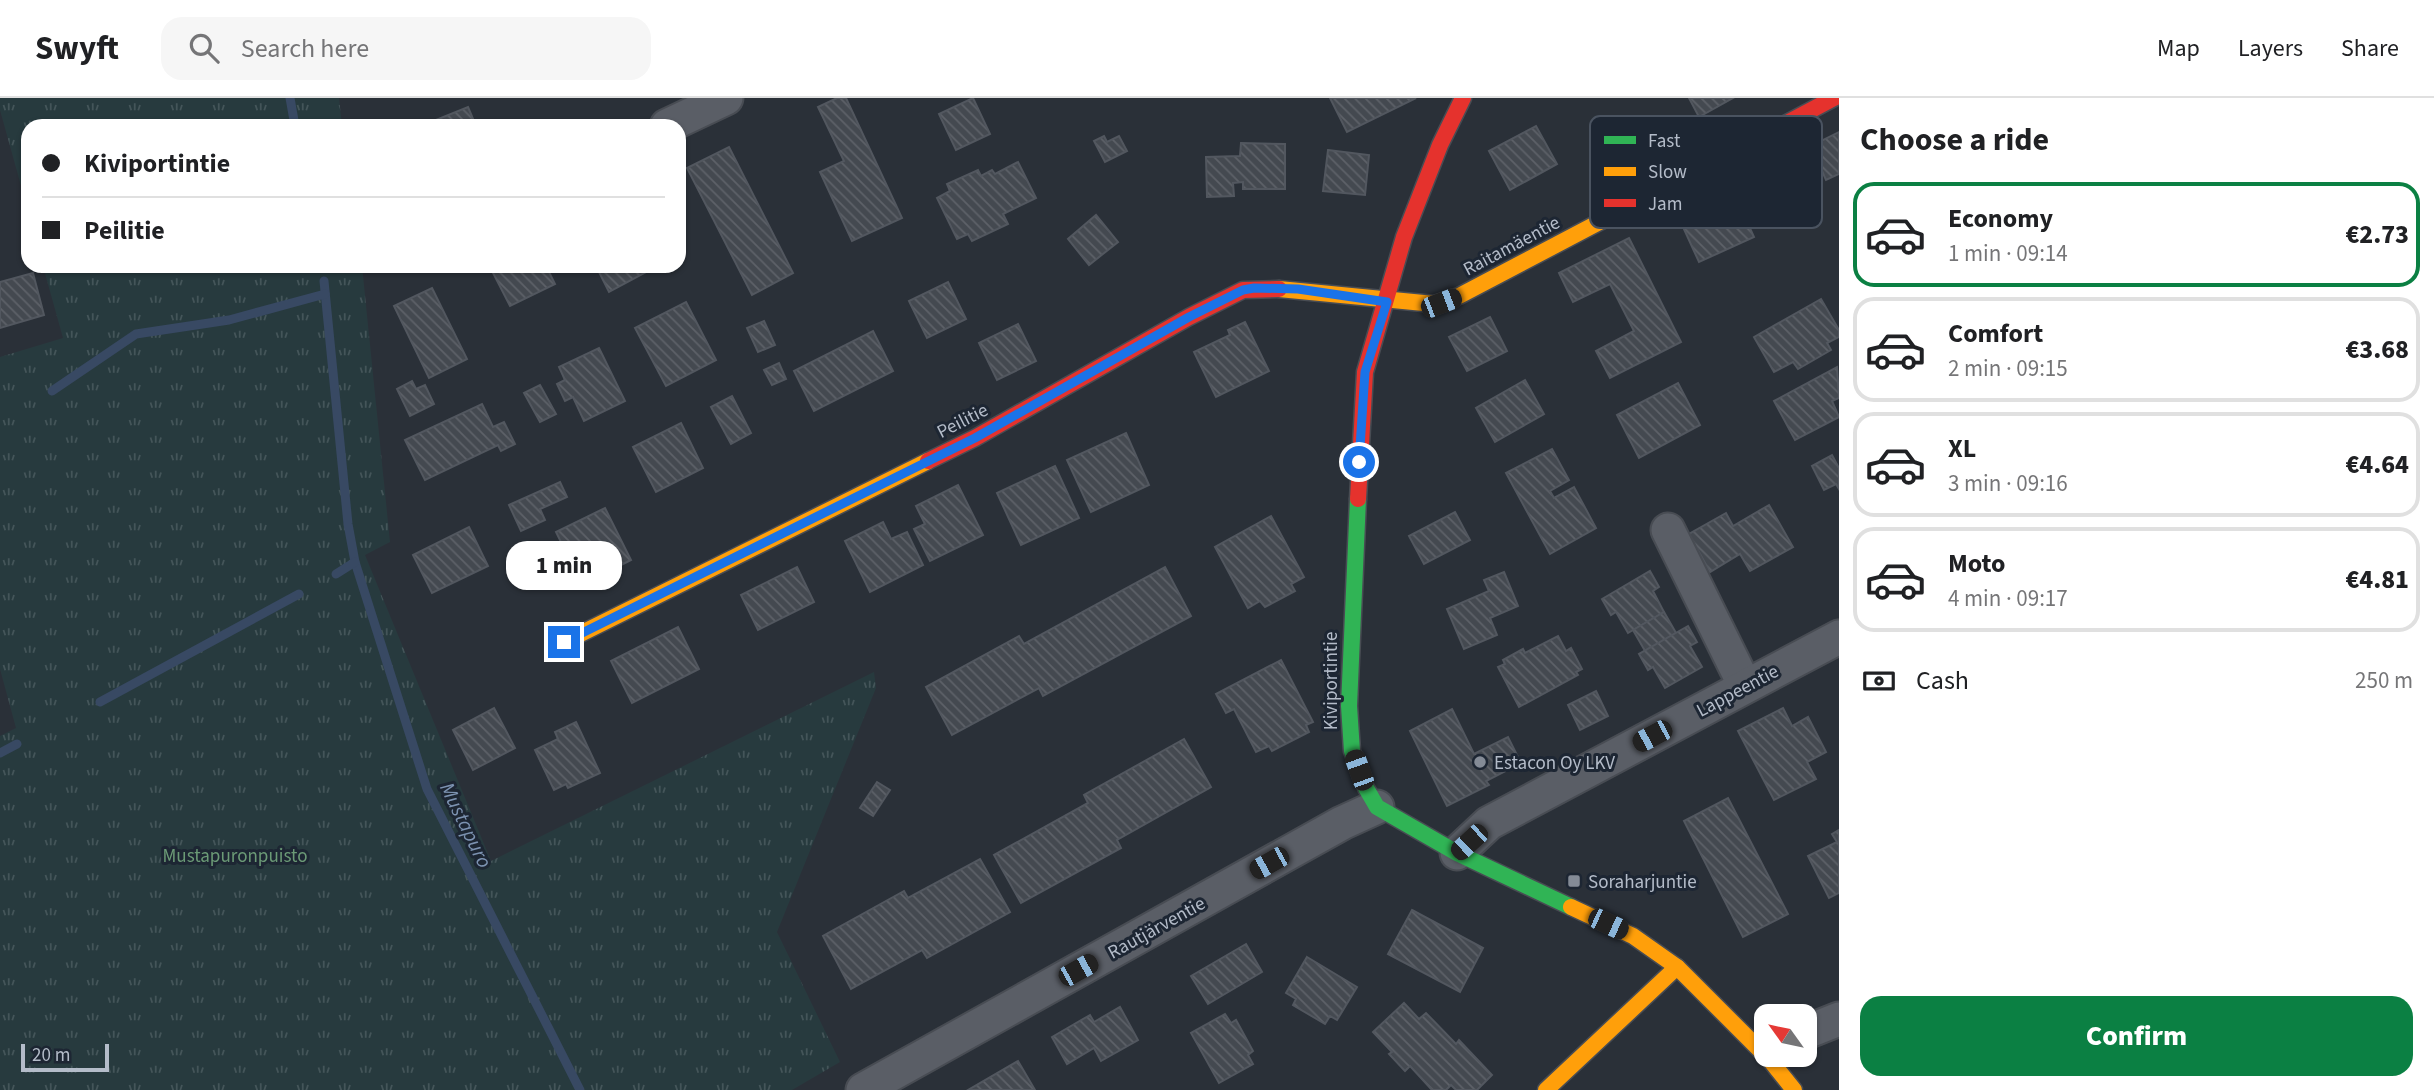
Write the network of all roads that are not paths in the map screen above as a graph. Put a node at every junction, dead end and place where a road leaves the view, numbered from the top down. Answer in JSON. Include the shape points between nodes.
{"nodes":[{"id":1,"x":1463,"y":98,"type":"edge"},
{"id":2,"x":1834,"y":98,"type":"edge"},
{"id":3,"x":705,"y":102,"type":"edge"},
{"id":4,"x":1800,"y":116,"type":"edge"},
{"id":5,"x":678,"y":119,"type":"edge"},
{"id":6,"x":1590,"y":227,"type":"edge"},
{"id":7,"x":1387,"y":302,"type":"junction"},
{"id":8,"x":1668,"y":530,"type":"dead end"},
{"id":9,"x":1839,"y":636,"type":"edge"},
{"id":10,"x":564,"y":642,"type":"dead end"},
{"id":11,"x":1745,"y":686,"type":"junction"},
{"id":12,"x":1377,"y":807,"type":"junction"},
{"id":13,"x":1457,"y":853,"type":"junction"},
{"id":14,"x":1676,"y":967,"type":"junction"},
{"id":15,"x":1839,"y":1020,"type":"edge"},
{"id":16,"x":1817,"y":1028,"type":"edge"},
{"id":17,"x":1754,"y":1040,"type":"edge"},
{"id":18,"x":1780,"y":1068,"type":"edge"},
{"id":19,"x":863,"y":1090,"type":"edge"},
{"id":20,"x":1546,"y":1090,"type":"edge"},
{"id":21,"x":1794,"y":1090,"type":"edge"}],
"edges":[{"from":1,"to":7,"type":"street","name":"Kiviportintie","via":[[1404,237]]},
{"from":2,"to":4,"type":"street","name":"Raitamäentie"},
{"from":3,"to":5,"type":"street"},
{"from":6,"to":7,"type":"street","name":"Raitamäentie","via":[[1459,296],[1434,304]]},
{"from":7,"to":10,"type":"street","name":"Peilitie","via":[[1298,289],[1243,290],[975,438]]},
{"from":7,"to":12,"type":"street","name":"Kiviportintie","via":[[1365,372],[1349,706],[1352,751]]},
{"from":8,"to":11,"type":"street"},
{"from":9,"to":11,"type":"street","name":"Lappeentie"},
{"from":11,"to":13,"type":"street","name":"Lappeentie","via":[[1489,823]]},
{"from":12,"to":13,"type":"street"},
{"from":12,"to":19,"type":"street","name":"Rautjärventie"},
{"from":13,"to":14,"type":"street","via":[[1633,936]]},
{"from":14,"to":17,"type":"street"},
{"from":14,"to":20,"type":"street"},
{"from":15,"to":16,"type":"street"},
{"from":18,"to":21,"type":"street"}]}
